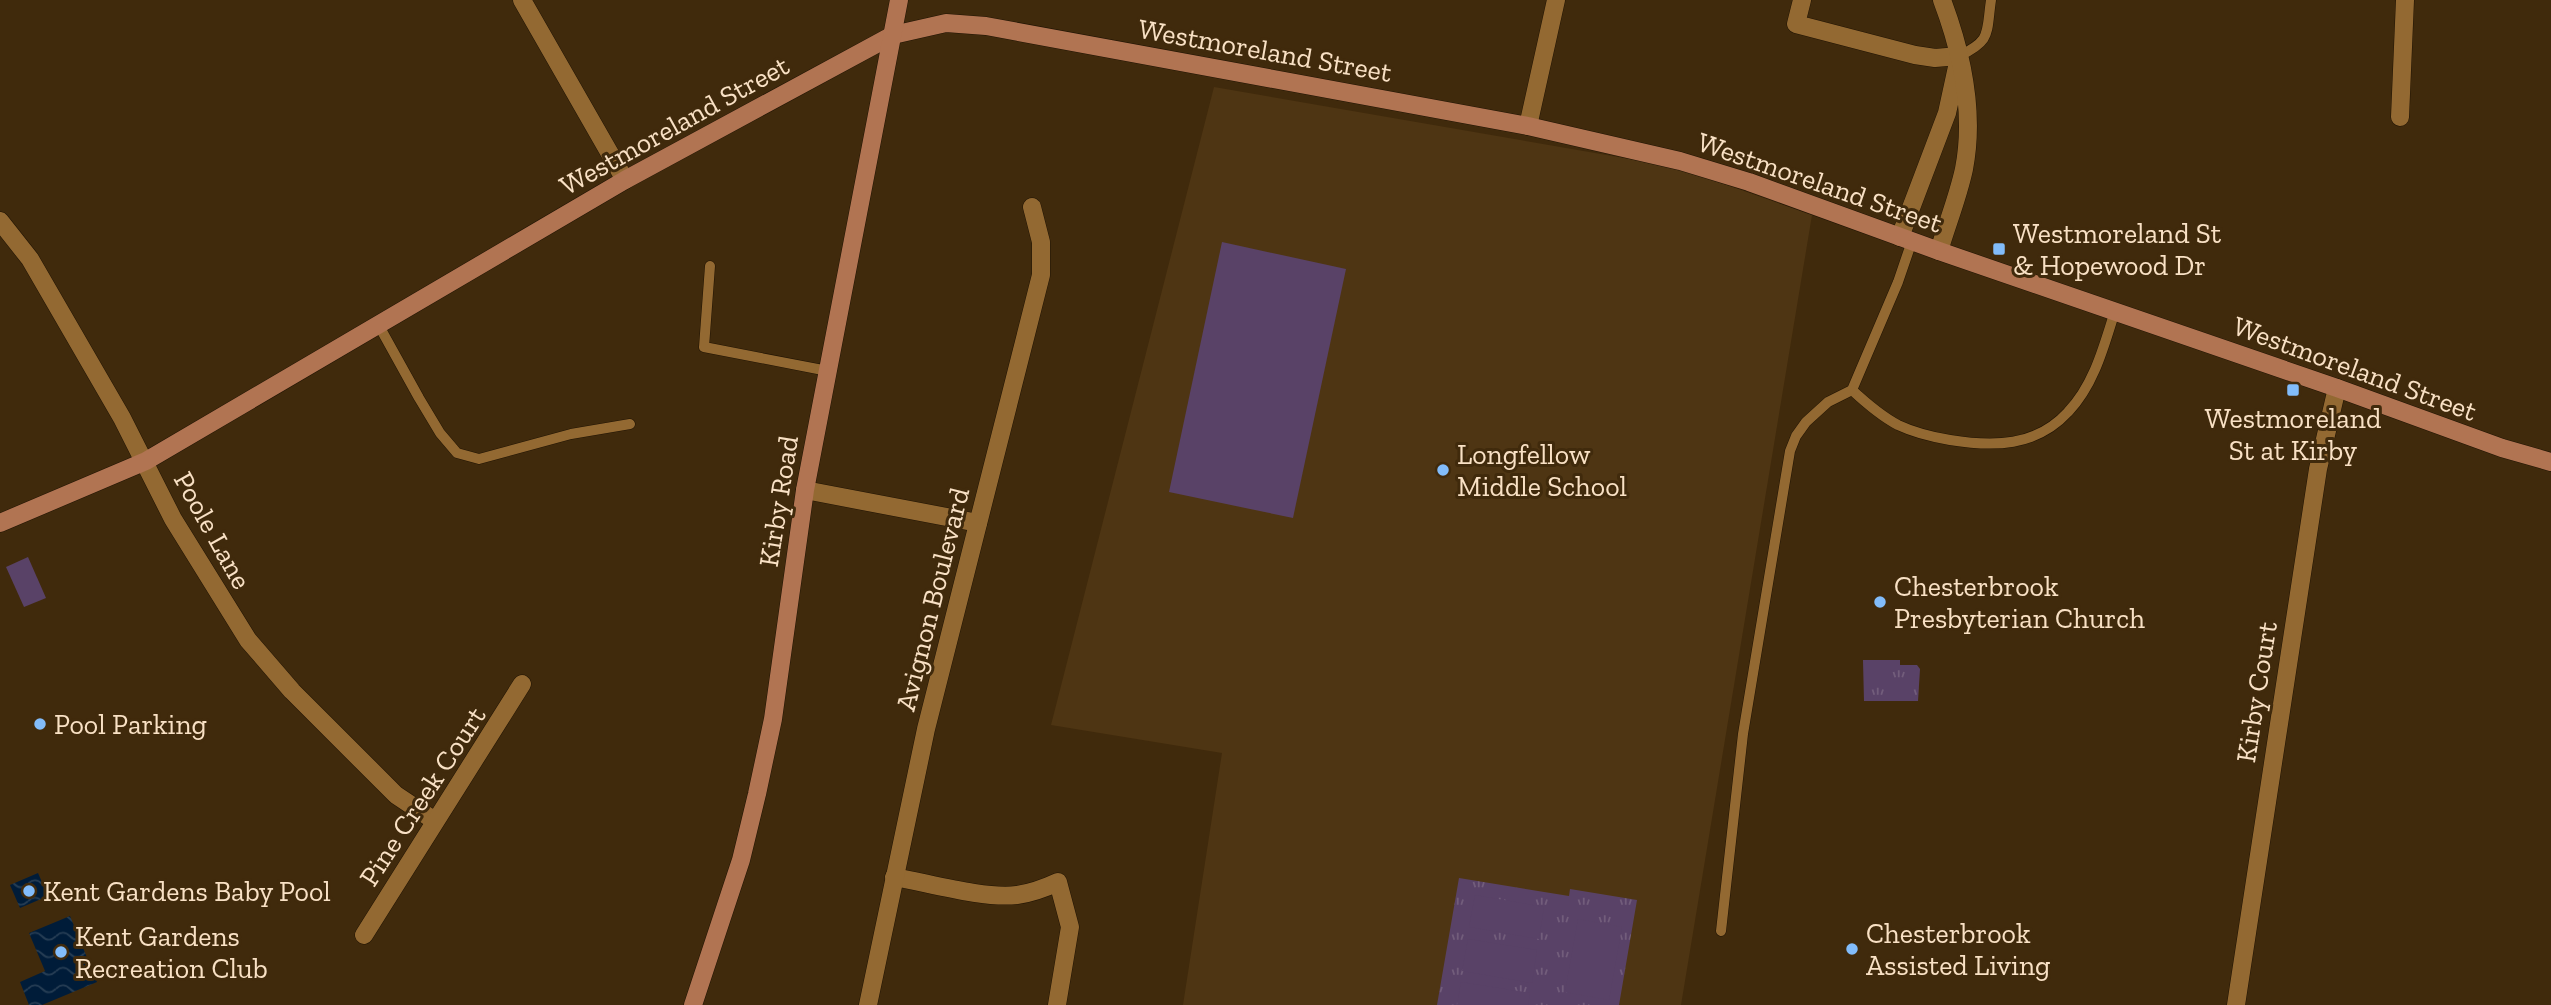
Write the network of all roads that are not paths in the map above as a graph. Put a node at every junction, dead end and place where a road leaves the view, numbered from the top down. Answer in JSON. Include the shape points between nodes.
{"nodes":[{"id":1,"x":522,"y":0,"type":"edge"},
{"id":2,"x":900,"y":0,"type":"edge"},
{"id":3,"x":1556,"y":0,"type":"edge"},
{"id":4,"x":1802,"y":0,"type":"edge"},
{"id":5,"x":1942,"y":0,"type":"edge"},
{"id":6,"x":1991,"y":0,"type":"edge"},
{"id":7,"x":2405,"y":0,"type":"edge"},
{"id":8,"x":893,"y":35,"type":"junction"},
{"id":9,"x":1959,"y":57,"type":"junction"},
{"id":10,"x":2400,"y":117,"type":"dead end"},
{"id":11,"x":1528,"y":126,"type":"junction"},
{"id":12,"x":625,"y":180,"type":"junction"},
{"id":13,"x":1032,"y":207,"type":"dead end"},
{"id":14,"x":0,"y":221,"type":"edge"},
{"id":15,"x":1906,"y":239,"type":"junction"},
{"id":16,"x":1938,"y":251,"type":"junction"},
{"id":17,"x":710,"y":266,"type":"dead end"},
{"id":18,"x":2115,"y":311,"type":"junction"},
{"id":19,"x":378,"y":324,"type":"junction"},
{"id":20,"x":828,"y":371,"type":"junction"},
{"id":21,"x":2337,"y":388,"type":"junction"},
{"id":22,"x":1852,"y":390,"type":"junction"},
{"id":23,"x":630,"y":424,"type":"dead end"},
{"id":24,"x":146,"y":461,"type":"junction"},
{"id":25,"x":2551,"y":463,"type":"edge"},
{"id":26,"x":805,"y":490,"type":"junction"},
{"id":27,"x":0,"y":523,"type":"edge"},
{"id":28,"x":978,"y":523,"type":"junction"},
{"id":29,"x":522,"y":684,"type":"dead end"},
{"id":30,"x":435,"y":821,"type":"junction"},
{"id":31,"x":894,"y":877,"type":"junction"},
{"id":32,"x":1721,"y":931,"type":"dead end"},
{"id":33,"x":364,"y":935,"type":"dead end"},
{"id":34,"x":694,"y":1005,"type":"edge"},
{"id":35,"x":868,"y":1005,"type":"edge"},
{"id":36,"x":1057,"y":1005,"type":"edge"},
{"id":37,"x":2236,"y":1005,"type":"edge"}],
"edges":[{"from":1,"to":12,"type":"street"},
{"from":2,"to":8,"type":"main road","name":"Kirby Road"},
{"from":3,"to":11,"type":"street"},
{"from":4,"to":9,"type":"street","via":[[1796,24],[1915,55]]},
{"from":5,"to":9,"type":"street"},
{"from":6,"to":9,"type":"lane","via":[[1984,40]]},
{"from":7,"to":10,"type":"street"},
{"from":8,"to":11,"type":"main road","name":"Westmoreland Street","via":[[946,23],[986,26]]},
{"from":8,"to":12,"type":"main road","name":"Westmoreland Street"},
{"from":8,"to":20,"type":"main road","name":"Kirby Road"},
{"from":9,"to":15,"type":"street","via":[[1947,113]]},
{"from":9,"to":16,"type":"street","via":[[1966,94],[1966,146]]},
{"from":11,"to":15,"type":"main road","name":"Westmoreland Street","via":[[1722,173]]},
{"from":12,"to":19,"type":"main road","name":"Westmoreland Street"},
{"from":13,"to":28,"type":"street","name":"Avignon Boulevard","via":[[1041,242],[1041,275]]},
{"from":14,"to":24,"type":"street","name":"Poole Lane","via":[[30,260]]},
{"from":15,"to":16,"type":"main road","name":"Westmoreland Street"},
{"from":15,"to":22,"type":"lane","via":[[1898,282]]},
{"from":16,"to":18,"type":"main road","name":"Westmoreland Street"},
{"from":17,"to":20,"type":"lane","via":[[704,347]]},
{"from":18,"to":21,"type":"main road","name":"Westmoreland Street"},
{"from":18,"to":22,"type":"lane","via":[[2090,381],[2069,412],[2044,432],[2017,442],[1975,444],[1918,433],[1882,415]]},
{"from":19,"to":23,"type":"lane","via":[[440,433],[457,453],[480,459],[571,434]]},
{"from":19,"to":24,"type":"main road","name":"Westmoreland Street"},
{"from":20,"to":26,"type":"main road","name":"Kirby Road"},
{"from":21,"to":25,"type":"main road","name":"Westmoreland Street"},
{"from":21,"to":37,"type":"street","name":"Kirby Court","via":[[2318,469]]},
{"from":22,"to":32,"type":"lane","via":[[1828,402],[1806,422],[1786,465],[1743,734]]},
{"from":24,"to":27,"type":"main road","name":"Westmoreland Street"},
{"from":24,"to":30,"type":"street","name":"Poole Lane","via":[[173,519],[263,660],[396,795]]},
{"from":26,"to":28,"type":"street"},
{"from":26,"to":34,"type":"main road","name":"Kirby Road","via":[[773,719],[757,794],[741,860]]},
{"from":28,"to":31,"type":"street","name":"Avignon Boulevard"},
{"from":29,"to":30,"type":"street","name":"Pine Creek Court"},
{"from":30,"to":33,"type":"street","name":"Pine Creek Court"},
{"from":31,"to":35,"type":"street","name":"Avignon Boulevard"},
{"from":31,"to":36,"type":"street","via":[[992,895],[1015,895],[1059,883],[1070,926]]}]}
